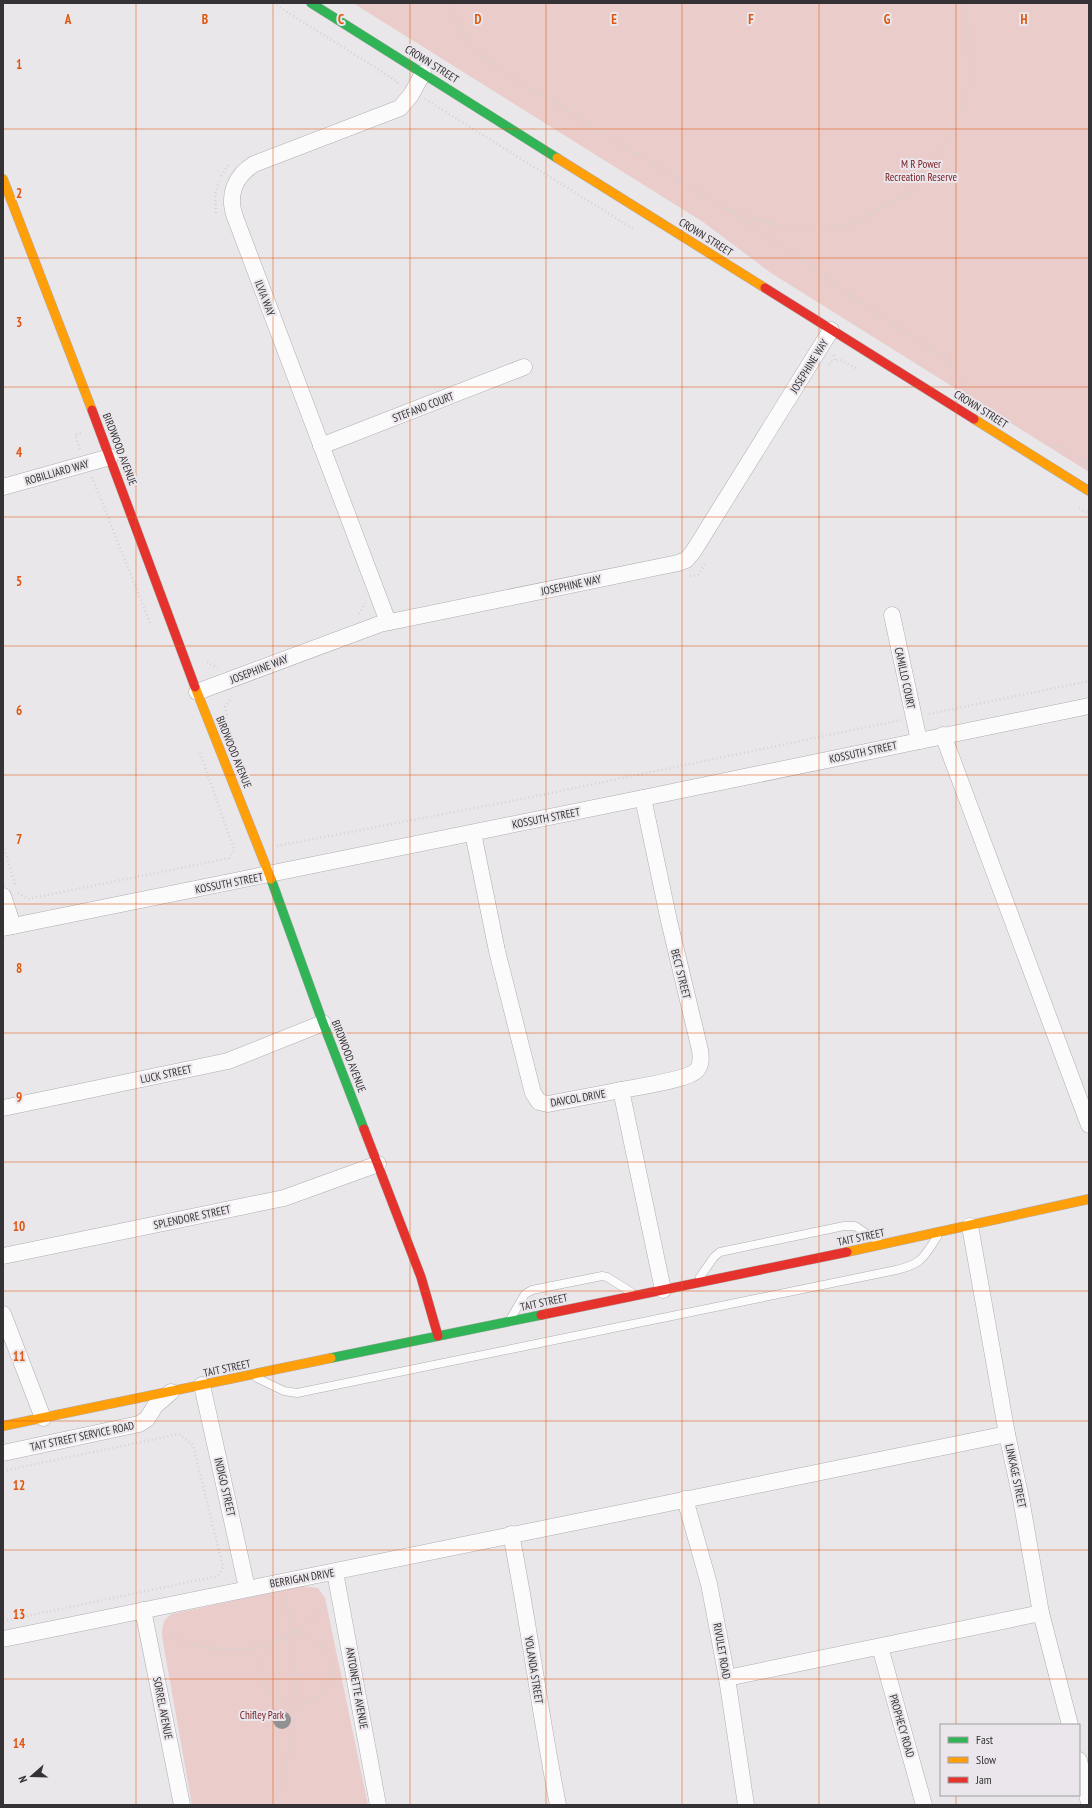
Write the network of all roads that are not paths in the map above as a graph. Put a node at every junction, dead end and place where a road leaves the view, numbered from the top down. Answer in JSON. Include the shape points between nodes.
{"nodes":[{"id":1,"x":311,"y":3,"type":"edge"},
{"id":2,"x":423,"y":73,"type":"junction"},
{"id":3,"x":3,"y":180,"type":"edge"},
{"id":4,"x":831,"y":330,"type":"junction"},
{"id":5,"x":524,"y":367,"type":"dead end"},
{"id":6,"x":321,"y":446,"type":"junction"},
{"id":7,"x":110,"y":457,"type":"junction"},
{"id":8,"x":3,"y":487,"type":"edge"},
{"id":9,"x":1089,"y":491,"type":"edge"},
{"id":10,"x":892,"y":615,"type":"dead end"},
{"id":11,"x":388,"y":622,"type":"junction"},
{"id":12,"x":197,"y":692,"type":"junction"},
{"id":13,"x":1089,"y":706,"type":"edge"},
{"id":14,"x":943,"y":735,"type":"junction"},
{"id":15,"x":918,"y":741,"type":"junction"},
{"id":16,"x":643,"y":798,"type":"junction"},
{"id":17,"x":473,"y":833,"type":"junction"},
{"id":18,"x":269,"y":874,"type":"junction"},
{"id":19,"x":3,"y":896,"type":"edge"},
{"id":20,"x":8,"y":927,"type":"edge"},
{"id":21,"x":323,"y":1024,"type":"junction"},
{"id":22,"x":621,"y":1090,"type":"junction"},
{"id":23,"x":3,"y":1108,"type":"edge"},
{"id":24,"x":1089,"y":1125,"type":"edge"},
{"id":25,"x":378,"y":1164,"type":"junction"},
{"id":26,"x":1089,"y":1200,"type":"edge"},
{"id":27,"x":970,"y":1226,"type":"junction"},
{"id":28,"x":939,"y":1233,"type":"junction"},
{"id":29,"x":886,"y":1244,"type":"junction"},
{"id":30,"x":3,"y":1256,"type":"edge"},
{"id":31,"x":693,"y":1283,"type":"junction"},
{"id":32,"x":663,"y":1290,"type":"junction"},
{"id":33,"x":638,"y":1295,"type":"junction"},
{"id":34,"x":3,"y":1314,"type":"edge"},
{"id":35,"x":507,"y":1322,"type":"junction"},
{"id":36,"x":438,"y":1336,"type":"junction"},
{"id":37,"x":251,"y":1375,"type":"junction"},
{"id":38,"x":202,"y":1385,"type":"junction"},
{"id":39,"x":171,"y":1392,"type":"junction"},
{"id":40,"x":43,"y":1418,"type":"junction"},
{"id":41,"x":3,"y":1426,"type":"edge"},
{"id":42,"x":1007,"y":1434,"type":"junction"},
{"id":43,"x":3,"y":1453,"type":"edge"},
{"id":44,"x":685,"y":1499,"type":"junction"},
{"id":45,"x":511,"y":1534,"type":"junction"},
{"id":46,"x":335,"y":1572,"type":"junction"},
{"id":47,"x":247,"y":1588,"type":"junction"},
{"id":48,"x":143,"y":1610,"type":"junction"},
{"id":49,"x":1041,"y":1613,"type":"junction"},
{"id":50,"x":3,"y":1639,"type":"edge"},
{"id":51,"x":880,"y":1647,"type":"junction"},
{"id":52,"x":727,"y":1678,"type":"junction"},
{"id":53,"x":1070,"y":1724,"type":"edge"},
{"id":54,"x":1080,"y":1764,"type":"edge"},
{"id":55,"x":1089,"y":1803,"type":"edge"},
{"id":56,"x":182,"y":1805,"type":"edge"},
{"id":57,"x":378,"y":1805,"type":"edge"},
{"id":58,"x":558,"y":1805,"type":"edge"},
{"id":59,"x":746,"y":1805,"type":"edge"},
{"id":60,"x":924,"y":1805,"type":"edge"}],
"edges":[{"from":1,"to":2,"type":"street","name":"CROWN STREET"},
{"from":2,"to":4,"type":"street","name":"CROWN STREET"},
{"from":2,"to":6,"type":"street","name":"ILVIA WAY","via":[[405,90],[402,106],[396,111],[254,164],[242,173],[233,188],[232,211]]},
{"from":3,"to":7,"type":"street","name":"BIRDWOOD AVENUE"},
{"from":4,"to":9,"type":"street","name":"CROWN STREET"},
{"from":4,"to":11,"type":"street","name":"JOSEPHINE WAY","via":[[828,351],[686,560]]},
{"from":5,"to":6,"type":"street","name":"STEFANO COURT"},
{"from":6,"to":11,"type":"street","name":"ILVIA WAY"},
{"from":7,"to":8,"type":"street","name":"ROBILLIARD WAY"},
{"from":7,"to":12,"type":"street","name":"BIRDWOOD AVENUE"},
{"from":10,"to":15,"type":"street","name":"CAMILLO COURT"},
{"from":11,"to":12,"type":"street","name":"JOSEPHINE WAY","via":[[357,631]]},
{"from":12,"to":18,"type":"street","name":"BIRDWOOD AVENUE"},
{"from":13,"to":14,"type":"street","name":"KOSSUTH STREET"},
{"from":14,"to":15,"type":"street","name":"KOSSUTH STREET"},
{"from":14,"to":24,"type":"street"},
{"from":15,"to":16,"type":"street","name":"KOSSUTH STREET"},
{"from":16,"to":17,"type":"street","name":"KOSSUTH STREET"},
{"from":16,"to":22,"type":"street","name":"BECT STREET","via":[[701,1063],[696,1071],[685,1076]]},
{"from":17,"to":18,"type":"street","name":"KOSSUTH STREET"},
{"from":17,"to":22,"type":"street","name":"DAVCOL DRIVE","via":[[497,951],[534,1097],[541,1103],[552,1104]]},
{"from":18,"to":20,"type":"street","name":"KOSSUTH STREET"},
{"from":18,"to":21,"type":"street","name":"BIRDWOOD AVENUE"},
{"from":19,"to":20,"type":"street"},
{"from":21,"to":23,"type":"street","name":"LUCK STREET","via":[[228,1061]]},
{"from":21,"to":25,"type":"street","name":"BIRDWOOD AVENUE"},
{"from":22,"to":32,"type":"street","name":"DAVCOL DRIVE"},
{"from":25,"to":30,"type":"street","name":"SPLENDORE STREET","via":[[284,1198]]},
{"from":25,"to":36,"type":"street","name":"BIRDWOOD AVENUE","via":[[421,1277]]},
{"from":26,"to":27,"type":"street","name":"TAIT STREET"},
{"from":27,"to":28,"type":"street","name":"TAIT STREET"},
{"from":27,"to":42,"type":"street","name":"LINKAGE STREET"},
{"from":28,"to":29,"type":"street","name":"TAIT STREET"},
{"from":28,"to":37,"type":"lane","via":[[918,1262],[896,1270],[297,1392],[278,1389]]},
{"from":29,"to":31,"type":"street","name":"TAIT STREET"},
{"from":29,"to":31,"type":"lane","via":[[871,1238],[853,1225],[836,1227],[720,1252]]},
{"from":31,"to":32,"type":"street","name":"TAIT STREET"},
{"from":32,"to":33,"type":"street","name":"TAIT STREET"},
{"from":33,"to":35,"type":"street","name":"TAIT STREET"},
{"from":33,"to":35,"type":"lane","via":[[606,1277],[597,1277],[528,1292]]},
{"from":34,"to":40,"type":"street"},
{"from":35,"to":36,"type":"street","name":"TAIT STREET"},
{"from":36,"to":37,"type":"street","name":"TAIT STREET"},
{"from":37,"to":38,"type":"street","name":"TAIT STREET"},
{"from":38,"to":39,"type":"street","name":"TAIT STREET"},
{"from":38,"to":47,"type":"street","name":"INDIGO STREET"},
{"from":39,"to":40,"type":"street","name":"TAIT STREET"},
{"from":39,"to":43,"type":"street","name":"TAIT STREET SERVICE ROAD","via":[[155,1406],[147,1419],[138,1424]]},
{"from":40,"to":41,"type":"street","name":"TAIT STREET"},
{"from":42,"to":44,"type":"street","name":"BERRIGAN DRIVE"},
{"from":42,"to":49,"type":"street","name":"LINKAGE STREET"},
{"from":44,"to":45,"type":"street","name":"BERRIGAN DRIVE"},
{"from":44,"to":52,"type":"street","name":"RIVULET ROAD","via":[[709,1584]]},
{"from":45,"to":46,"type":"street","name":"BERRIGAN DRIVE"},
{"from":45,"to":58,"type":"street","name":"YOLANDA STREET","via":[[544,1736]]},
{"from":46,"to":47,"type":"street","name":"BERRIGAN DRIVE"},
{"from":46,"to":57,"type":"street","name":"ANTOINETTE AVENUE"},
{"from":47,"to":48,"type":"street","name":"BERRIGAN DRIVE"},
{"from":48,"to":50,"type":"street","name":"BERRIGAN DRIVE"},
{"from":48,"to":56,"type":"street","name":"SORREL AVENUE"},
{"from":49,"to":51,"type":"street"},
{"from":49,"to":53,"type":"street","name":"LINKAGE STREET"},
{"from":51,"to":52,"type":"street"},
{"from":51,"to":60,"type":"street","name":"PROPHECY ROAD"},
{"from":52,"to":59,"type":"street","name":"RIVULET ROAD"},
{"from":54,"to":55,"type":"street"}]}
